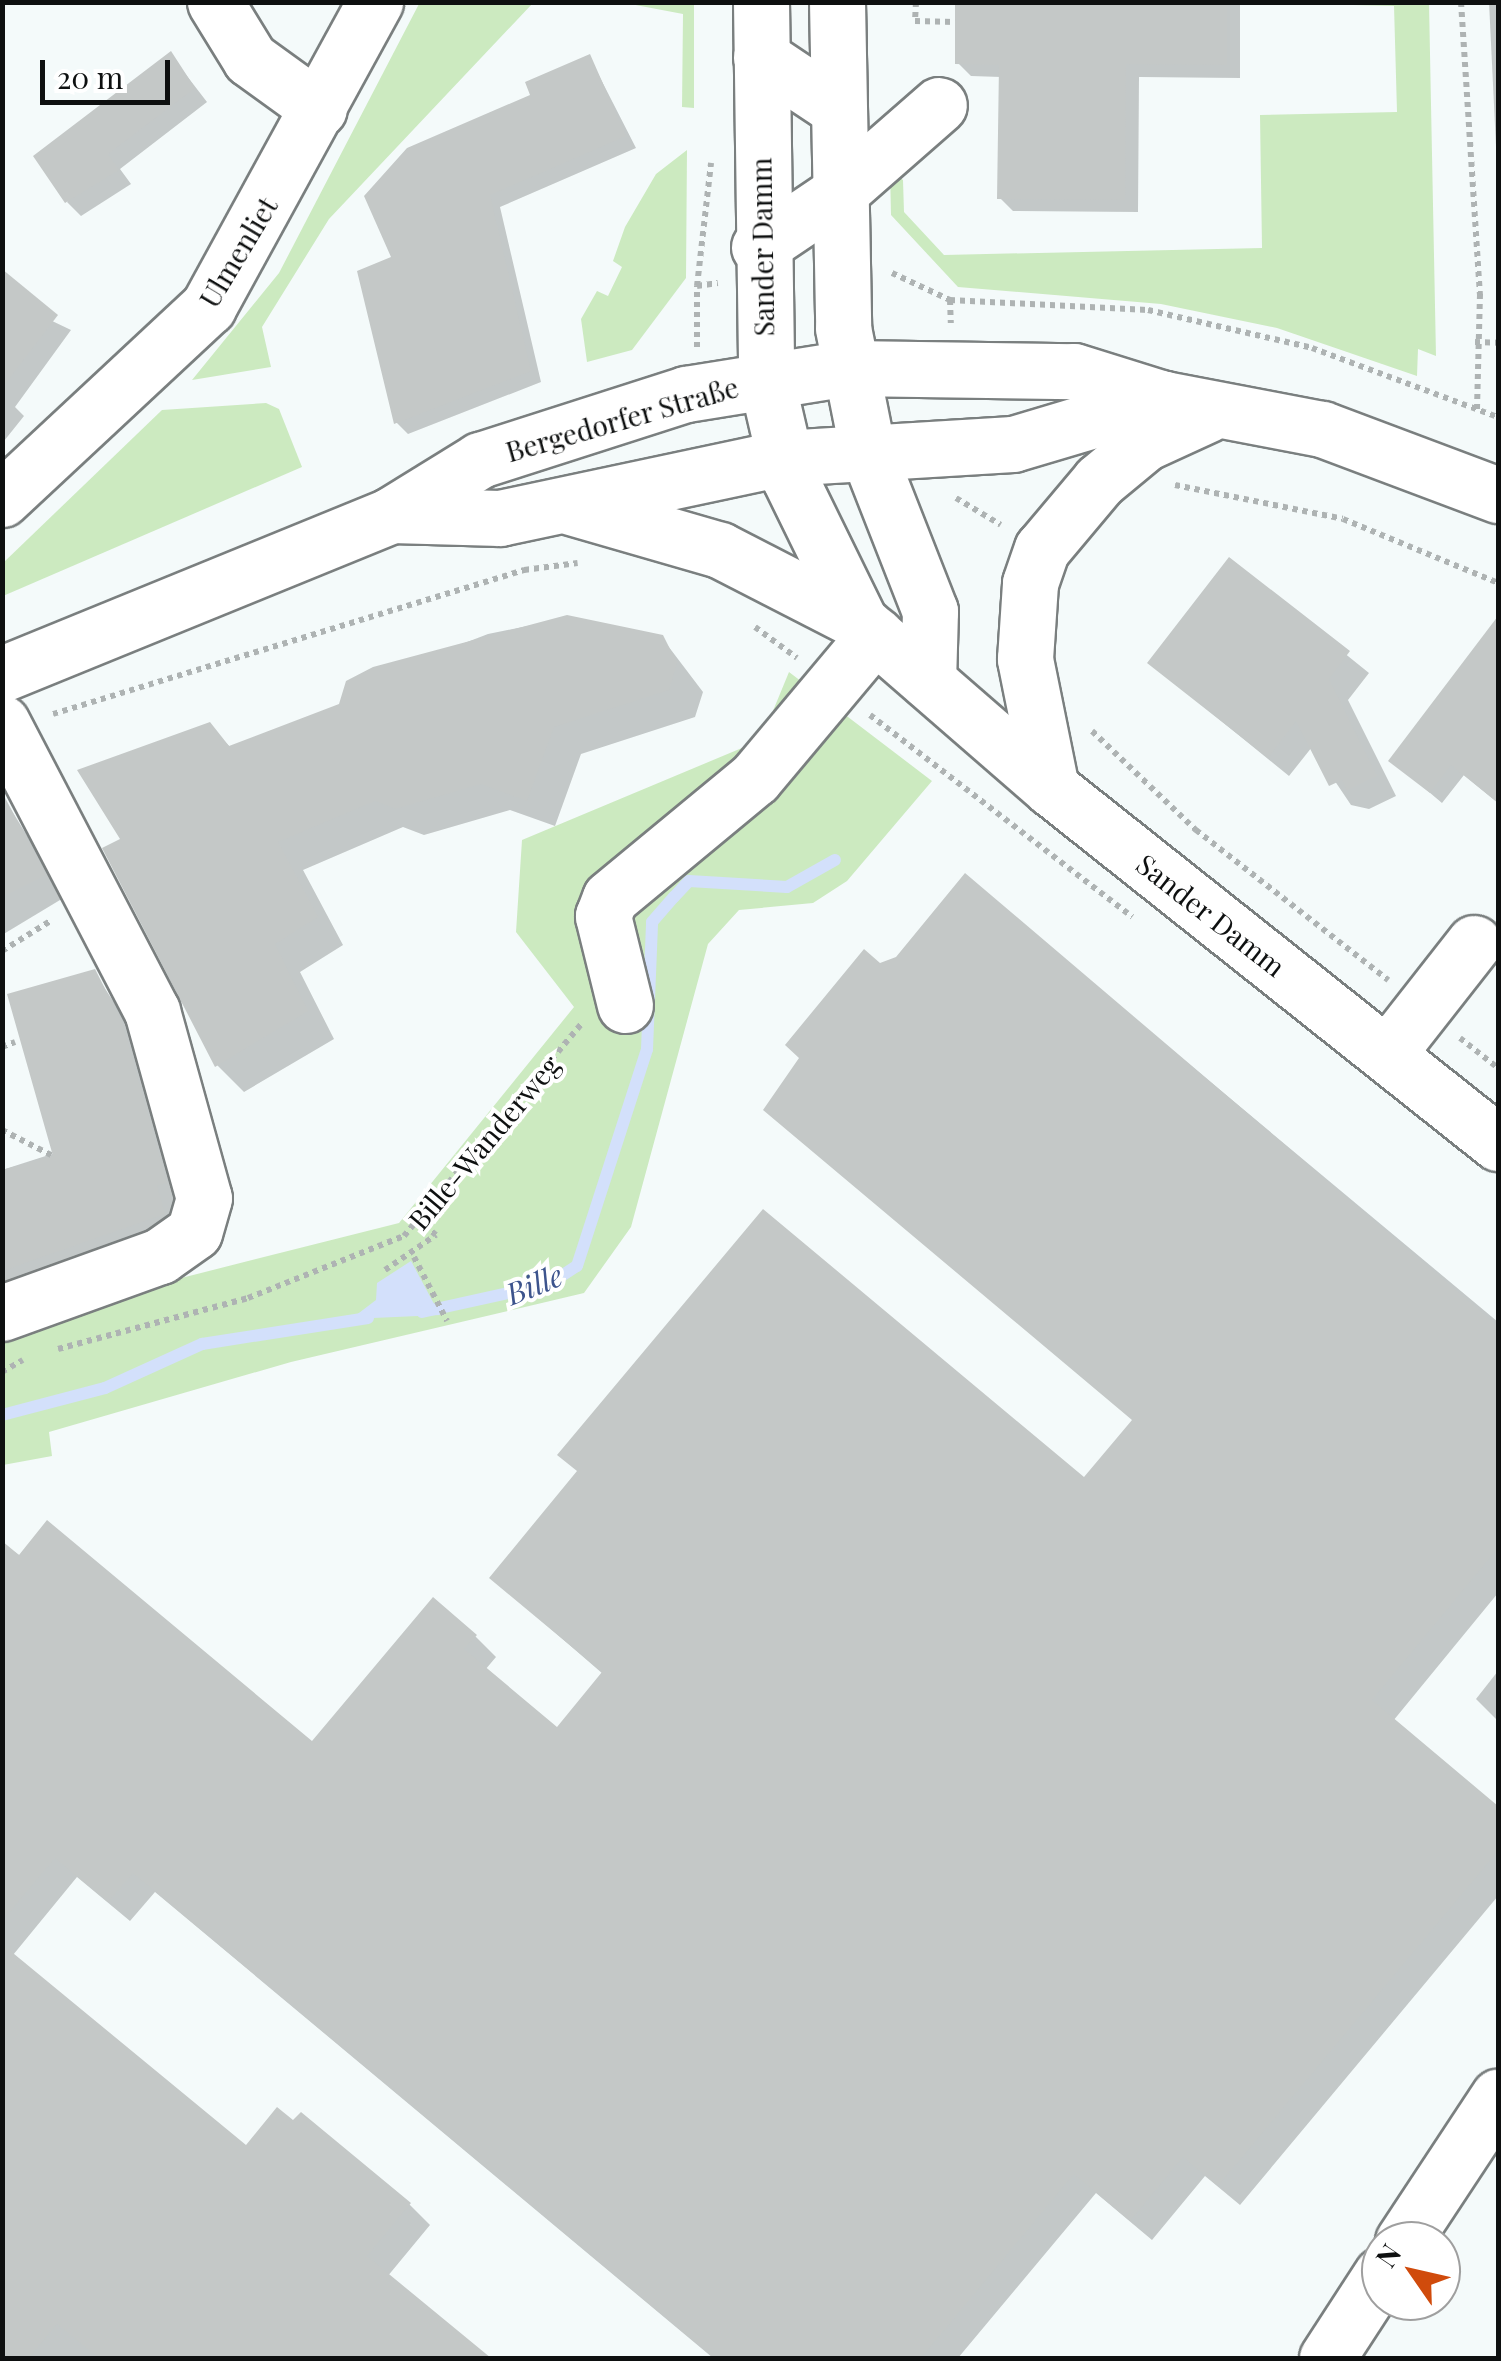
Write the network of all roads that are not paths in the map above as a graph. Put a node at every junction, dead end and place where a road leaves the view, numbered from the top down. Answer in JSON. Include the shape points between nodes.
{"nodes":[{"id":1,"x":215,"y":2,"type":"edge"},
{"id":2,"x":375,"y":2,"type":"edge"},
{"id":3,"x":761,"y":2,"type":"edge"},
{"id":4,"x":837,"y":2,"type":"edge"},
{"id":5,"x":761,"y":57,"type":"junction"},
{"id":6,"x":938,"y":105,"type":"dead end"},
{"id":7,"x":836,"y":107,"type":"junction"},
{"id":8,"x":319,"y":109,"type":"junction"},
{"id":9,"x":835,"y":196,"type":"junction"},
{"id":10,"x":759,"y":247,"type":"junction"},
{"id":11,"x":850,"y":368,"type":"junction"},
{"id":12,"x":766,"y":378,"type":"junction"},
{"id":13,"x":1164,"y":399,"type":"junction"},
{"id":14,"x":1227,"y":406,"type":"junction"},
{"id":15,"x":868,"y":453,"type":"junction"},
{"id":16,"x":783,"y":458,"type":"junction"},
{"id":17,"x":8,"y":489,"type":"edge"},
{"id":18,"x":1498,"y":495,"type":"edge"},
{"id":19,"x":558,"y":504,"type":"junction"},
{"id":20,"x":391,"y":516,"type":"junction"},
{"id":21,"x":868,"y":628,"type":"junction"},
{"id":22,"x":2,"y":674,"type":"edge"},
{"id":23,"x":928,"y":681,"type":"junction"},
{"id":24,"x":5,"y":730,"type":"edge"},
{"id":25,"x":1051,"y":788,"type":"junction"},
{"id":26,"x":1490,"y":939,"type":"edge"},
{"id":27,"x":606,"y":1006,"type":"road end"},
{"id":28,"x":1387,"y":1054,"type":"junction"},
{"id":29,"x":1498,"y":1143,"type":"edge"},
{"id":30,"x":2,"y":1313,"type":"edge"},
{"id":31,"x":1498,"y":2097,"type":"edge"},
{"id":32,"x":1416,"y":2221,"type":"edge"},
{"id":33,"x":1361,"y":2306,"type":"edge"},
{"id":34,"x":1327,"y":2358,"type":"edge"}],
"edges":[{"from":1,"to":8,"type":"main road","via":[[250,59]]},
{"from":2,"to":8,"type":"main road","name":"Ulmenliet"},
{"from":3,"to":5,"type":"main road","name":"Sander Damm"},
{"from":4,"to":7,"type":"main road"},
{"from":5,"to":7,"type":"main road"},
{"from":5,"to":10,"type":"main road","name":"Sander Damm"},
{"from":6,"to":9,"type":"main road"},
{"from":7,"to":9,"type":"main road"},
{"from":8,"to":17,"type":"main road","name":"Ulmenliet","via":[[208,308]]},
{"from":9,"to":10,"type":"main road"},
{"from":9,"to":11,"type":"main road"},
{"from":10,"to":12,"type":"main road","name":"Sander Damm"},
{"from":11,"to":12,"type":"main road","name":"Bergedorfer Straße"},
{"from":11,"to":13,"type":"main road","name":"Bergedorfer Straße","via":[[1074,371]]},
{"from":11,"to":15,"type":"main road"},
{"from":12,"to":16,"type":"main road","name":"Sander Damm"},
{"from":12,"to":20,"type":"main road","name":"Bergedorfer Straße","via":[[480,460]]},
{"from":13,"to":14,"type":"main road","name":"Bergedorfer Straße"},
{"from":13,"to":15,"type":"main road","name":"Bergedorfer Straße","via":[[1013,444]]},
{"from":14,"to":18,"type":"main road","name":"Bergedorfer Straße","via":[[1352,438]]},
{"from":14,"to":25,"type":"main road","via":[[1145,443],[1070,510],[1042,550],[1030,583],[1026,660]]},
{"from":15,"to":16,"type":"main road","name":"Bergedorfer Straße"},
{"from":15,"to":23,"type":"main road","via":[[930,611]]},
{"from":16,"to":19,"type":"main road","name":"Bergedorfer Straße"},
{"from":16,"to":21,"type":"main road","name":"Sander Damm"},
{"from":19,"to":20,"type":"main road","name":"Bergedorfer Straße","via":[[500,518]]},
{"from":19,"to":21,"type":"main road","via":[[677,533]]},
{"from":20,"to":22,"type":"main road","name":"Bergedorfer Straße"},
{"from":21,"to":23,"type":"main road","name":"Sander Damm"},
{"from":21,"to":27,"type":"main road","via":[[831,683],[733,798],[610,898],[603,916]]},
{"from":23,"to":25,"type":"main road","name":"Sander Damm"},
{"from":24,"to":30,"type":"main road","via":[[152,1011],[204,1198],[194,1232],[160,1256]]},
{"from":25,"to":28,"type":"main road","name":"Sander Damm"},
{"from":26,"to":28,"type":"main road"},
{"from":28,"to":29,"type":"main road","name":"Sander Damm"},
{"from":31,"to":32,"type":"main road"},
{"from":33,"to":34,"type":"main road"}]}
